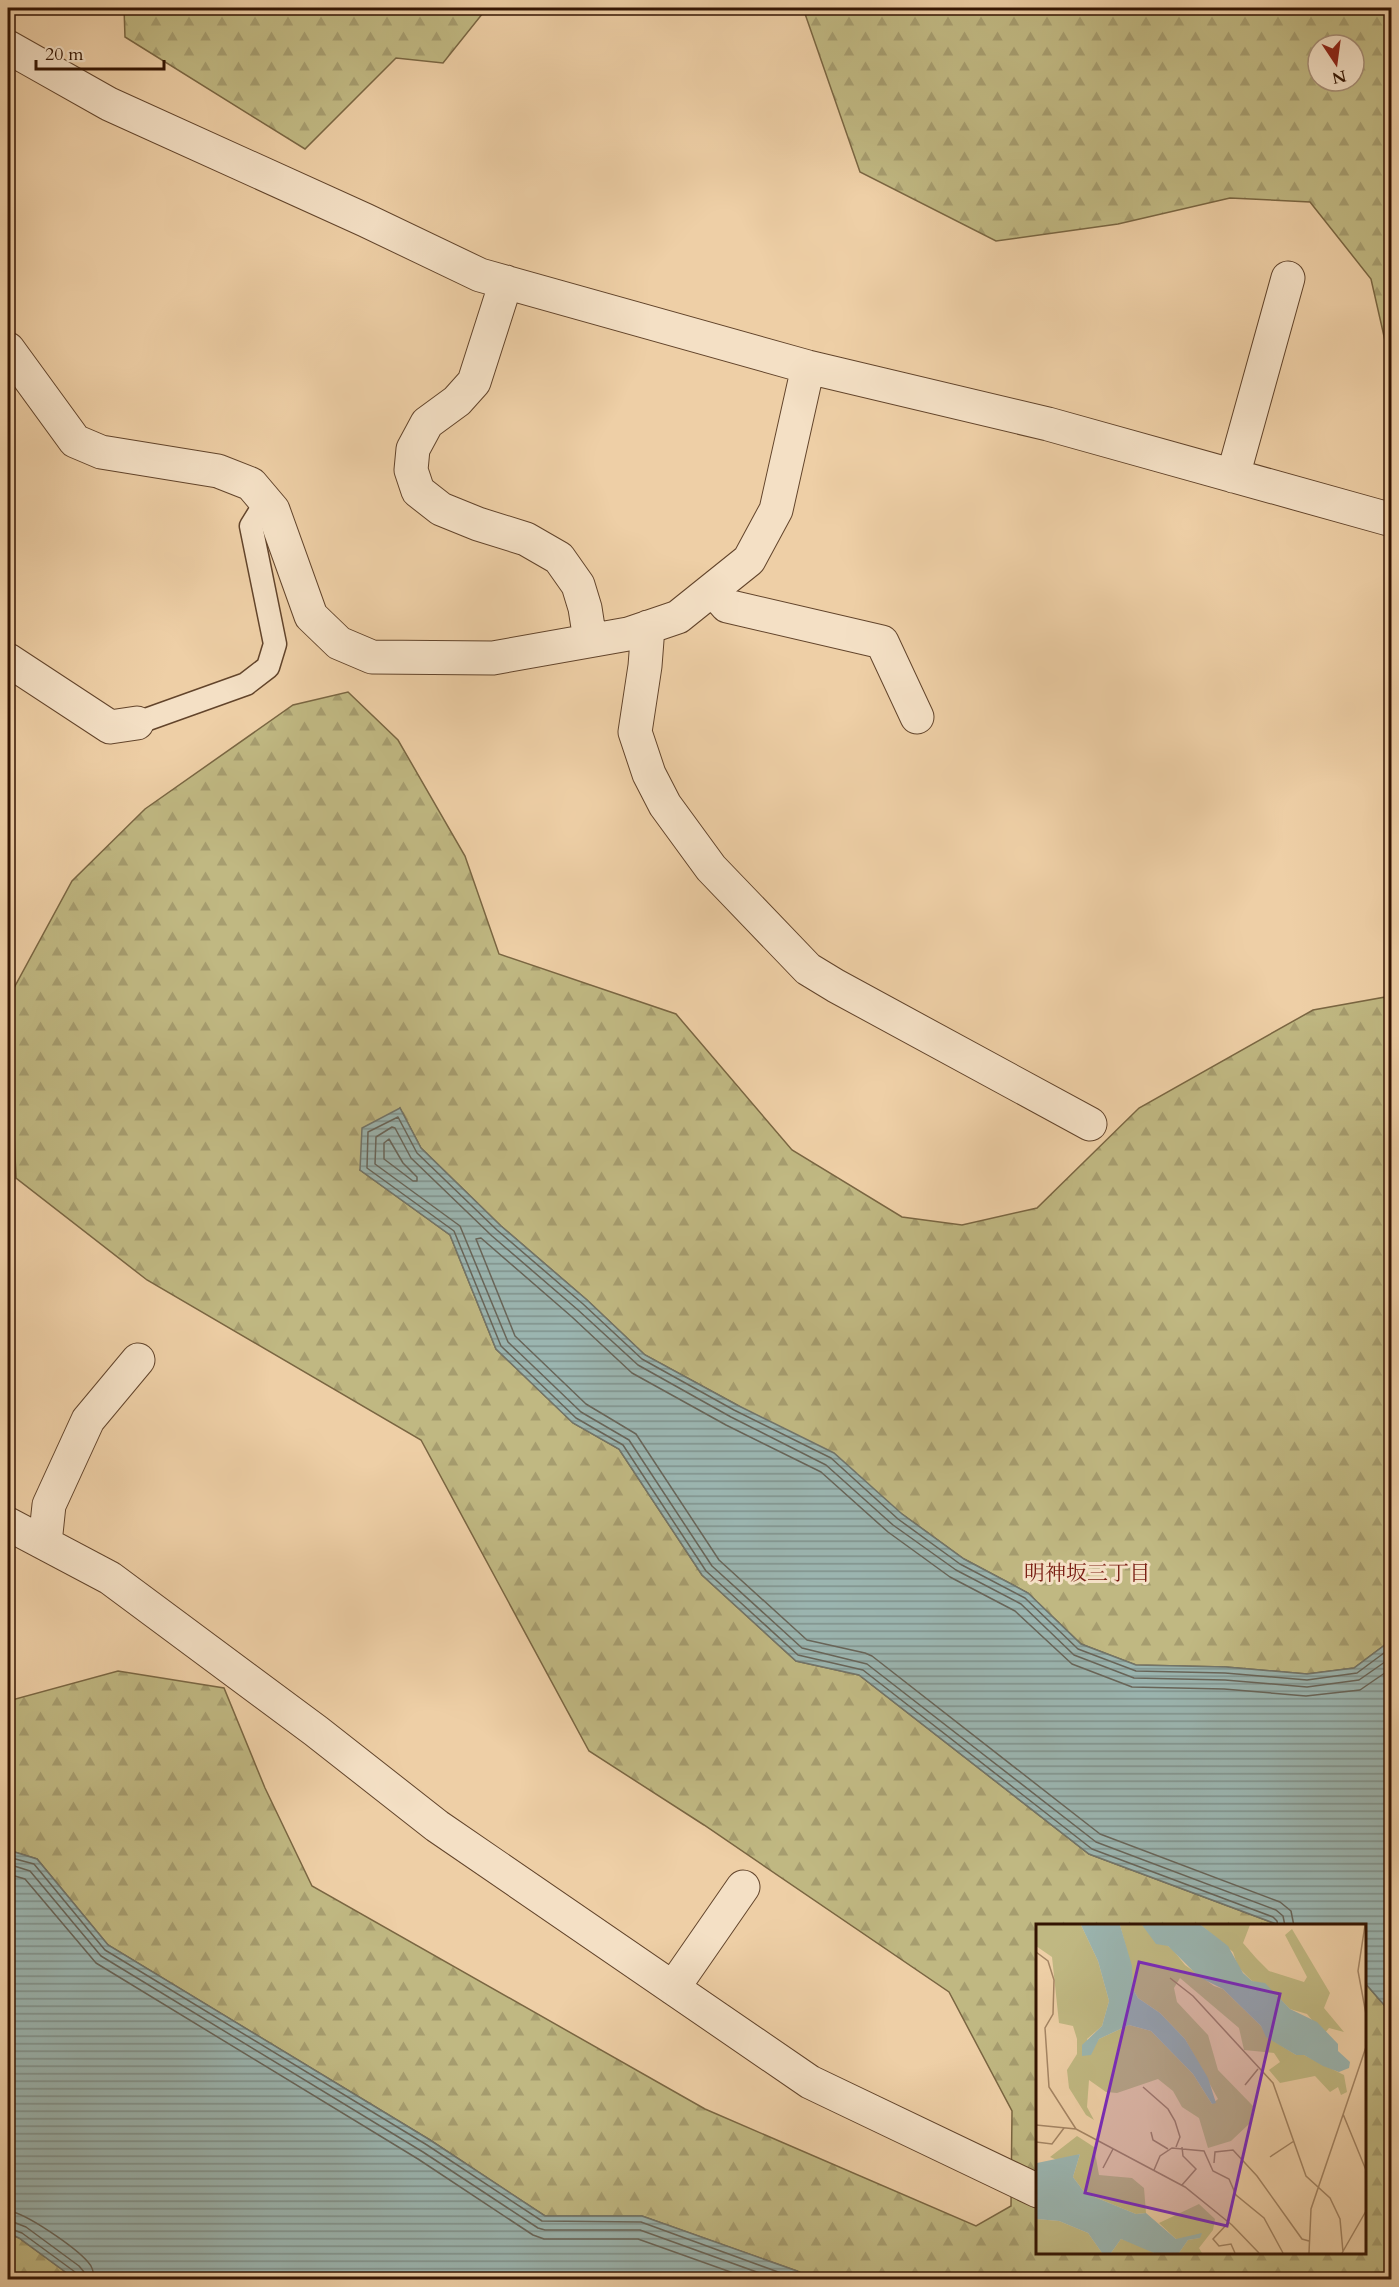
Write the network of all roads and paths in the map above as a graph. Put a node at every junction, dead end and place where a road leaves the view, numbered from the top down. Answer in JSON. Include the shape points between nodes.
{"nodes":[{"id":1,"x":8,"y":48,"type":"edge"},
{"id":2,"x":1288,"y":278,"type":"dead end"},
{"id":3,"x":506,"y":282,"type":"junction"},
{"id":4,"x":8,"y":349,"type":"edge"},
{"id":5,"x":808,"y":367,"type":"junction"},
{"id":6,"x":1233,"y":476,"type":"junction"},
{"id":7,"x":266,"y":502,"type":"junction"},
{"id":8,"x":1392,"y":520,"type":"edge"},
{"id":9,"x":713,"y":590,"type":"junction"},
{"id":10,"x":648,"y":627,"type":"junction"},
{"id":11,"x":590,"y":640,"type":"junction"},
{"id":12,"x":8,"y":660,"type":"edge"},
{"id":13,"x":917,"y":717,"type":"dead end"},
{"id":14,"x":137,"y":723,"type":"joint"},
{"id":15,"x":1090,"y":1124,"type":"dead end"},
{"id":16,"x":138,"y":1360,"type":"dead end"},
{"id":17,"x":8,"y":1524,"type":"edge"},
{"id":18,"x":45,"y":1543,"type":"junction"},
{"id":19,"x":743,"y":1887,"type":"dead end"},
{"id":20,"x":672,"y":1988,"type":"junction"},
{"id":21,"x":1036,"y":2190,"type":"edge"}],
"edges":[{"from":1,"to":3,"type":"street","via":[[109,104],[480,275]]},
{"from":2,"to":6,"type":"street"},
{"from":3,"to":5,"type":"street"},
{"from":3,"to":11,"type":"street","via":[[474,382],[457,401],[427,423],[413,449],[411,470],[418,491],[441,509],[526,539],[559,558],[578,585]]},
{"from":4,"to":7,"type":"street","via":[[75,441],[101,452],[218,471],[251,484]]},
{"from":5,"to":6,"type":"street","via":[[1048,424]]},
{"from":5,"to":9,"type":"street","via":[[776,510],[749,560]]},
{"from":6,"to":8,"type":"street"},
{"from":7,"to":11,"type":"street","via":[[273,510],[311,616],[339,643],[372,657],[493,658]]},
{"from":7,"to":14,"type":"lane","via":[[252,526],[274,644],[268,667],[246,684]]},
{"from":9,"to":10,"type":"street","via":[[678,617]]},
{"from":9,"to":13,"type":"street","via":[[727,606],[882,642]]},
{"from":10,"to":11,"type":"street"},
{"from":10,"to":15,"type":"street","via":[[635,732],[649,774],[665,805],[711,868],[808,969]]},
{"from":12,"to":14,"type":"street","via":[[110,727]]},
{"from":16,"to":18,"type":"street","via":[[88,1420],[49,1505]]},
{"from":17,"to":18,"type":"street"},
{"from":18,"to":20,"type":"street","via":[[110,1578],[437,1826]]},
{"from":19,"to":20,"type":"street"},
{"from":20,"to":21,"type":"street","via":[[810,2082]]}]}
